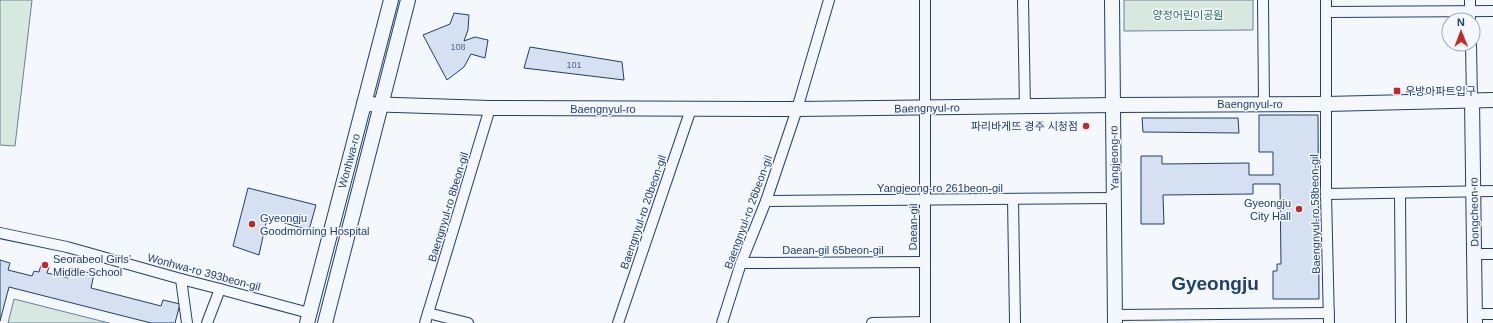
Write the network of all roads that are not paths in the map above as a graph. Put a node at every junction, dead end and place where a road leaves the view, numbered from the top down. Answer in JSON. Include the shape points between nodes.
{"nodes":[{"id":1,"x":391,"y":0,"type":"edge"},
{"id":2,"x":408,"y":0,"type":"edge"},
{"id":3,"x":829,"y":0,"type":"edge"},
{"id":4,"x":925,"y":0,"type":"edge"},
{"id":5,"x":1023,"y":0,"type":"edge"},
{"id":6,"x":1112,"y":0,"type":"edge"},
{"id":7,"x":1263,"y":0,"type":"edge"},
{"id":8,"x":1326,"y":0,"type":"edge"},
{"id":9,"x":1470,"y":0,"type":"edge"},
{"id":10,"x":1493,"y":11,"type":"edge"},
{"id":11,"x":1327,"y":12,"type":"junction"},
{"id":12,"x":1470,"y":12,"type":"edge"},
{"id":13,"x":1481,"y":14,"type":"edge"},
{"id":14,"x":1441,"y":15,"type":"edge"},
{"id":15,"x":1471,"y":52,"type":"edge"},
{"id":16,"x":1472,"y":100,"type":"junction"},
{"id":17,"x":1493,"y":100,"type":"edge"},
{"id":18,"x":364,"y":104,"type":"junction"},
{"id":19,"x":1264,"y":104,"type":"junction"},
{"id":20,"x":1326,"y":104,"type":"junction"},
{"id":21,"x":381,"y":105,"type":"junction"},
{"id":22,"x":1114,"y":105,"type":"junction"},
{"id":23,"x":1025,"y":107,"type":"junction"},
{"id":24,"x":490,"y":108,"type":"junction"},
{"id":25,"x":926,"y":108,"type":"junction"},
{"id":26,"x":691,"y":109,"type":"junction"},
{"id":27,"x":797,"y":110,"type":"junction"},
{"id":28,"x":1493,"y":191,"type":"edge"},
{"id":29,"x":1473,"y":192,"type":"junction"},
{"id":30,"x":1400,"y":193,"type":"junction"},
{"id":31,"x":1326,"y":194,"type":"junction"},
{"id":32,"x":1114,"y":198,"type":"junction"},
{"id":33,"x":1013,"y":199,"type":"junction"},
{"id":34,"x":925,"y":200,"type":"junction"},
{"id":35,"x":766,"y":201,"type":"junction"},
{"id":36,"x":0,"y":233,"type":"edge"},
{"id":37,"x":1474,"y":254,"type":"junction"},
{"id":38,"x":1493,"y":254,"type":"edge"},
{"id":39,"x":925,"y":262,"type":"junction"},
{"id":40,"x":741,"y":263,"type":"junction"},
{"id":41,"x":181,"y":279,"type":"junction"},
{"id":42,"x":220,"y":288,"type":"junction"},
{"id":43,"x":1493,"y":314,"type":"edge"},
{"id":44,"x":308,"y":318,"type":"edge"},
{"id":45,"x":426,"y":318,"type":"edge"},
{"id":46,"x":1329,"y":318,"type":"edge"},
{"id":47,"x":1115,"y":319,"type":"edge"},
{"id":48,"x":1475,"y":319,"type":"edge"},
{"id":49,"x":187,"y":323,"type":"edge"},
{"id":50,"x":207,"y":323,"type":"edge"},
{"id":51,"x":326,"y":323,"type":"edge"},
{"id":52,"x":468,"y":323,"type":"edge"},
{"id":53,"x":618,"y":323,"type":"edge"},
{"id":54,"x":722,"y":323,"type":"edge"},
{"id":55,"x":872,"y":323,"type":"edge"},
{"id":56,"x":925,"y":323,"type":"edge"},
{"id":57,"x":1015,"y":323,"type":"edge"},
{"id":58,"x":1401,"y":323,"type":"edge"}],
"edges":[{"from":1,"to":18,"type":"street","name":"Wonhwa-ro"},
{"from":2,"to":21,"type":"street","name":"Wonhwa-ro"},
{"from":3,"to":27,"type":"street","name":"Baengnyul-ro 26beon-gil"},
{"from":4,"to":25,"type":"street","name":"Daean-gil"},
{"from":5,"to":23,"type":"street"},
{"from":6,"to":22,"type":"street","name":"Yangjeong-ro"},
{"from":7,"to":19,"type":"street"},
{"from":8,"to":11,"type":"street","name":"Baengnyul-ro 58beon-gil"},
{"from":9,"to":12,"type":"street"},
{"from":10,"to":13,"type":"street"},
{"from":11,"to":14,"type":"street"},
{"from":11,"to":20,"type":"street","name":"Baengnyul-ro 58beon-gil"},
{"from":15,"to":16,"type":"street"},
{"from":16,"to":17,"type":"street","name":"Baengnyul-ro"},
{"from":16,"to":20,"type":"street","name":"Baengnyul-ro"},
{"from":16,"to":29,"type":"street","name":"Dongcheon-ro"},
{"from":18,"to":21,"type":"street","name":"Baengnyul-ro"},
{"from":18,"to":44,"type":"street","name":"Wonhwa-ro"},
{"from":19,"to":20,"type":"street","name":"Baengnyul-ro"},
{"from":19,"to":22,"type":"street","name":"Baengnyul-ro"},
{"from":20,"to":31,"type":"street","name":"Baengnyul-ro 58beon-gil"},
{"from":21,"to":24,"type":"street","name":"Baengnyul-ro"},
{"from":21,"to":51,"type":"street","name":"Wonhwa-ro"},
{"from":22,"to":23,"type":"street","name":"Baengnyul-ro"},
{"from":22,"to":32,"type":"street","name":"Yangjeong-ro"},
{"from":23,"to":25,"type":"street","name":"Baengnyul-ro"},
{"from":24,"to":26,"type":"street","name":"Baengnyul-ro"},
{"from":24,"to":45,"type":"street","name":"Baengnyul-ro 8beon-gil"},
{"from":25,"to":27,"type":"street","name":"Baengnyul-ro"},
{"from":25,"to":34,"type":"street","name":"Daean-gil"},
{"from":26,"to":27,"type":"street","name":"Baengnyul-ro"},
{"from":26,"to":53,"type":"street","name":"Baengnyul-ro 20beon-gil"},
{"from":27,"to":35,"type":"street","name":"Baengnyul-ro 26beon-gil"},
{"from":28,"to":29,"type":"street"},
{"from":29,"to":30,"type":"street"},
{"from":29,"to":37,"type":"street","name":"Dongcheon-ro"},
{"from":30,"to":31,"type":"street"},
{"from":30,"to":58,"type":"street"},
{"from":31,"to":46,"type":"street","name":"Baengnyul-ro 58beon-gil"},
{"from":32,"to":33,"type":"street","name":"Yangjeong-ro 261beon-gil"},
{"from":32,"to":47,"type":"street","name":"Yangjeong-ro"},
{"from":33,"to":34,"type":"street","name":"Yangjeong-ro 261beon-gil"},
{"from":33,"to":57,"type":"street"},
{"from":34,"to":35,"type":"street","name":"Yangjeong-ro 261beon-gil"},
{"from":34,"to":39,"type":"street","name":"Daean-gil"},
{"from":35,"to":40,"type":"street","name":"Baengnyul-ro 26beon-gil"},
{"from":36,"to":41,"type":"street","name":"Wonhwa-ro 393beon-gil","via":[[67,247]]},
{"from":37,"to":38,"type":"street"},
{"from":37,"to":48,"type":"street","name":"Dongcheon-ro"},
{"from":39,"to":40,"type":"street","name":"Daean-gil 65beon-gil"},
{"from":39,"to":56,"type":"street","name":"Daean-gil"},
{"from":40,"to":54,"type":"street","name":"Baengnyul-ro 26beon-gil"},
{"from":41,"to":42,"type":"street","name":"Wonhwa-ro 393beon-gil"},
{"from":41,"to":49,"type":"street"},
{"from":42,"to":44,"type":"street","name":"Wonhwa-ro 393beon-gil"},
{"from":42,"to":50,"type":"street"},
{"from":43,"to":48,"type":"street"},
{"from":45,"to":52,"type":"street","name":"Baengnyul-ro 8beon-gil"},
{"from":46,"to":47,"type":"street","name":"Yangjeong-ro"},
{"from":55,"to":56,"type":"street"}]}
